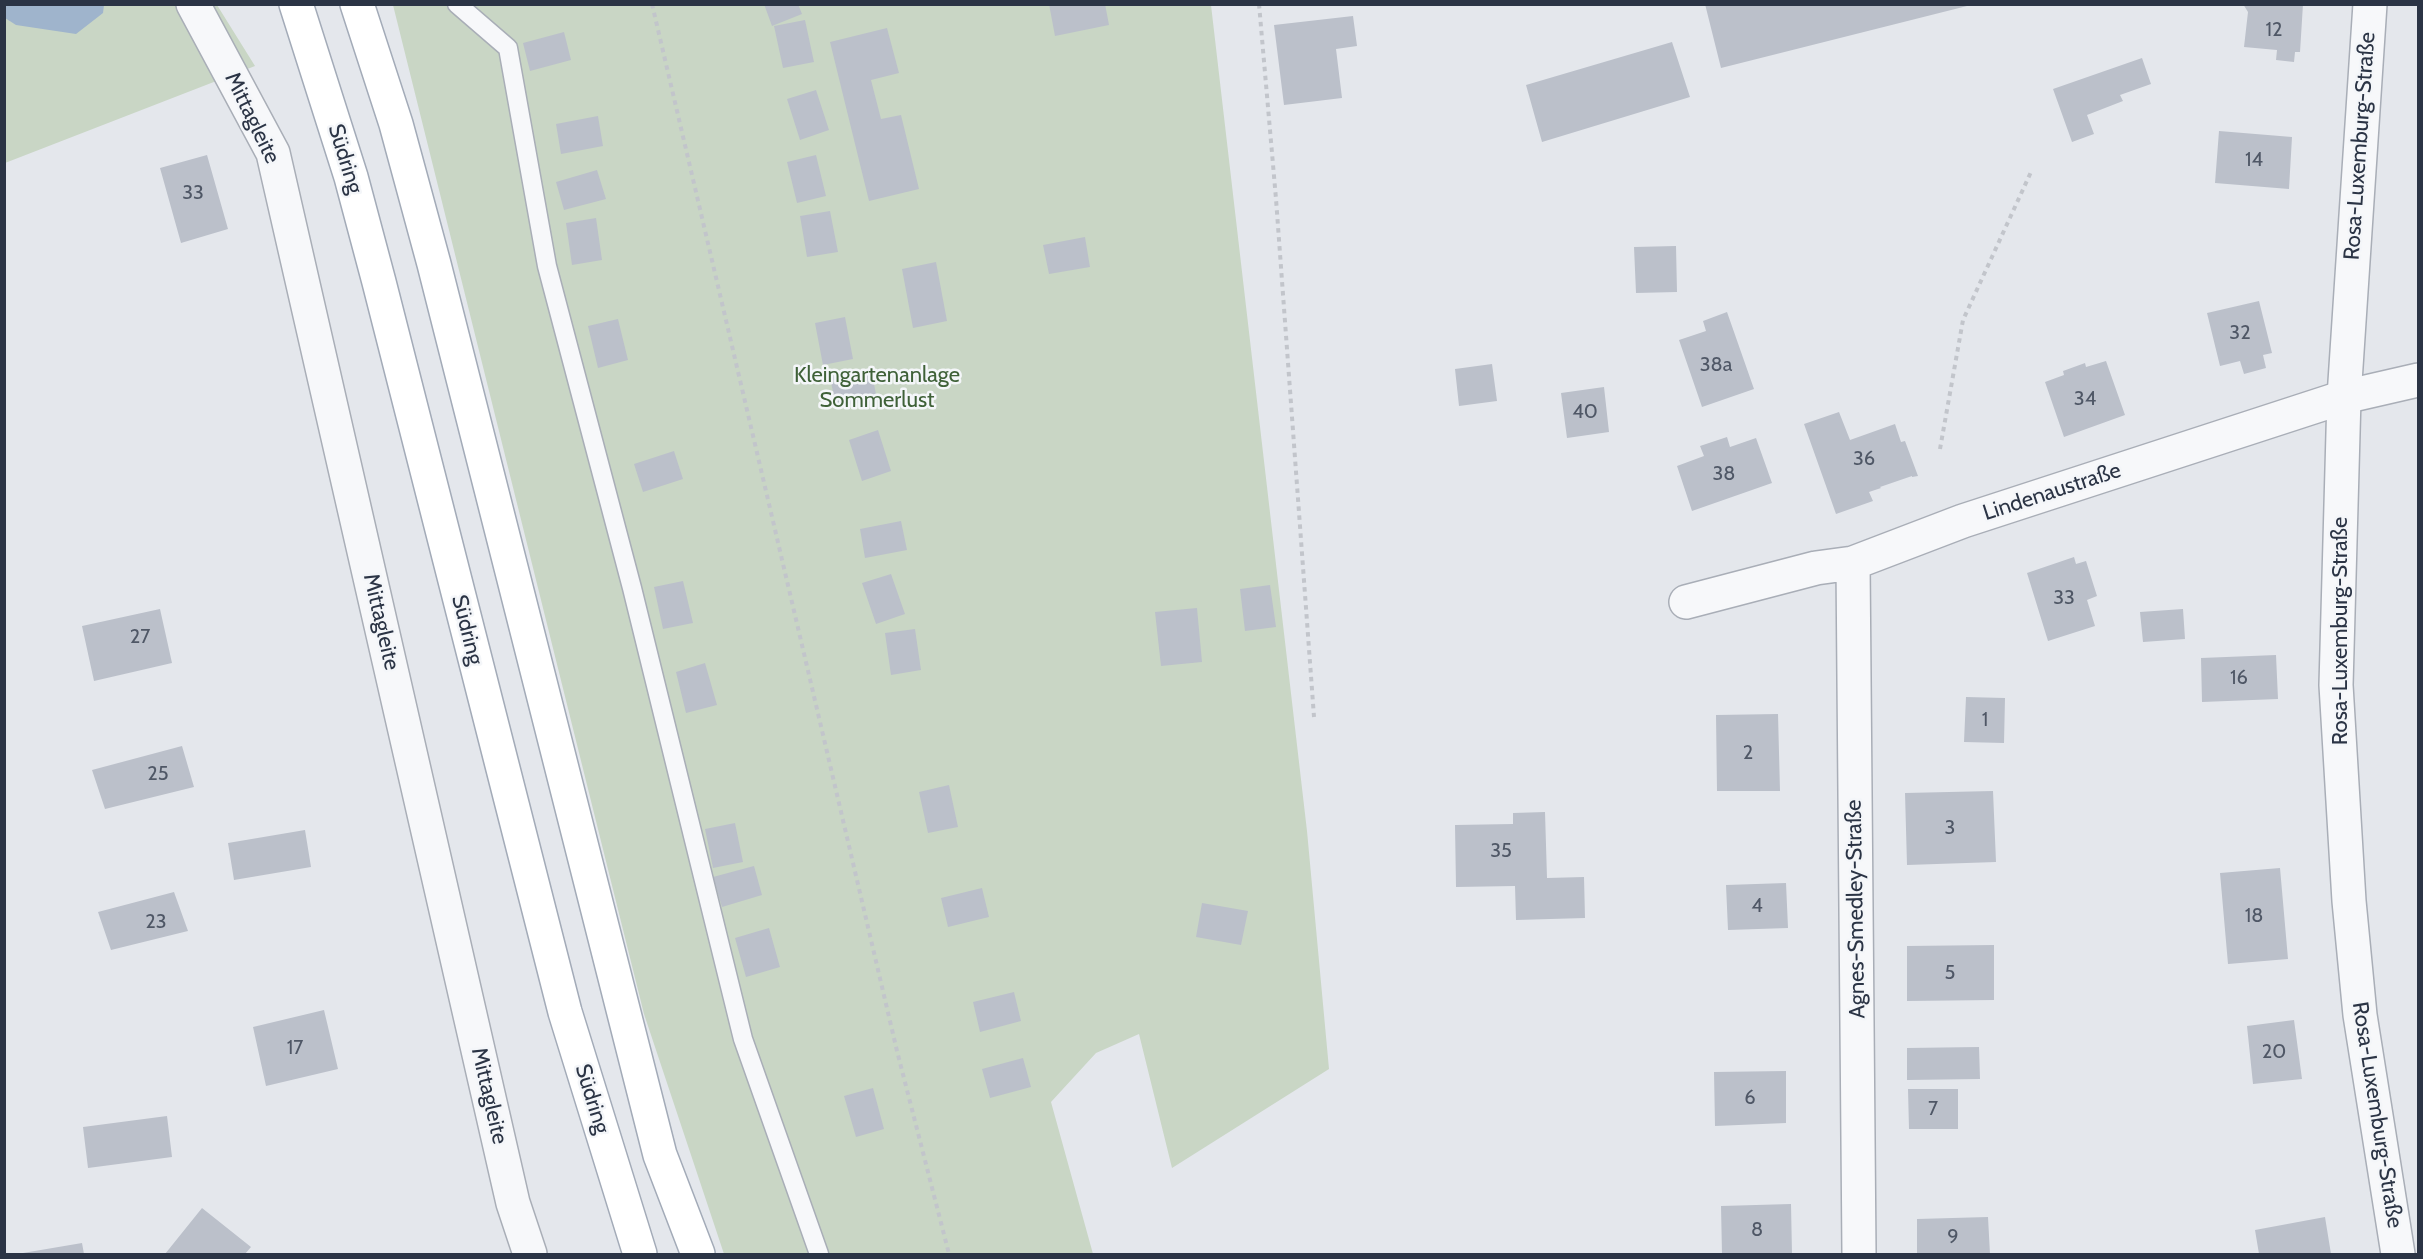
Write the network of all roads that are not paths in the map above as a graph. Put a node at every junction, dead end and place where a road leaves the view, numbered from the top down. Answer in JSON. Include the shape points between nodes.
{"nodes":[{"id":1,"x":193,"y":4,"type":"edge"},
{"id":2,"x":296,"y":4,"type":"edge"},
{"id":3,"x":357,"y":4,"type":"edge"},
{"id":4,"x":457,"y":4,"type":"edge"},
{"id":5,"x":2370,"y":4,"type":"edge"},
{"id":6,"x":2418,"y":380,"type":"edge"},
{"id":7,"x":2344,"y":397,"type":"junction"},
{"id":8,"x":1853,"y":562,"type":"junction"},
{"id":9,"x":1686,"y":602,"type":"dead end"},
{"id":10,"x":530,"y":1254,"type":"edge"},
{"id":11,"x":639,"y":1254,"type":"edge"},
{"id":12,"x":698,"y":1254,"type":"edge"},
{"id":13,"x":819,"y":1254,"type":"edge"},
{"id":14,"x":1859,"y":1254,"type":"edge"},
{"id":15,"x":2398,"y":1254,"type":"edge"}],
"edges":[{"from":1,"to":10,"type":"street","name":"Mittagleite","via":[[273,153],[513,1203]]},
{"from":2,"to":11,"type":"main road","name":"Südring","via":[[351,177],[565,1012]]},
{"from":3,"to":12,"type":"main road","via":[[396,124],[434,264],[660,1155]]},
{"from":4,"to":13,"type":"lane","via":[[508,48],[547,266],[632,588],[743,1039]]},
{"from":5,"to":7,"type":"street","name":"Rosa-Luxemburg-Straße"},
{"from":6,"to":7,"type":"street","name":"Lindenaustraße"},
{"from":7,"to":8,"type":"street","name":"Lindenaustraße","via":[[1963,521]]},
{"from":7,"to":15,"type":"street","name":"Rosa-Luxemburg-Straße","via":[[2336,685],[2349,901],[2360,1015]]},
{"from":8,"to":9,"type":"street","name":"Lindenaustraße"},
{"from":8,"to":14,"type":"street","name":"Agnes-Smedley-Straße"}]}
